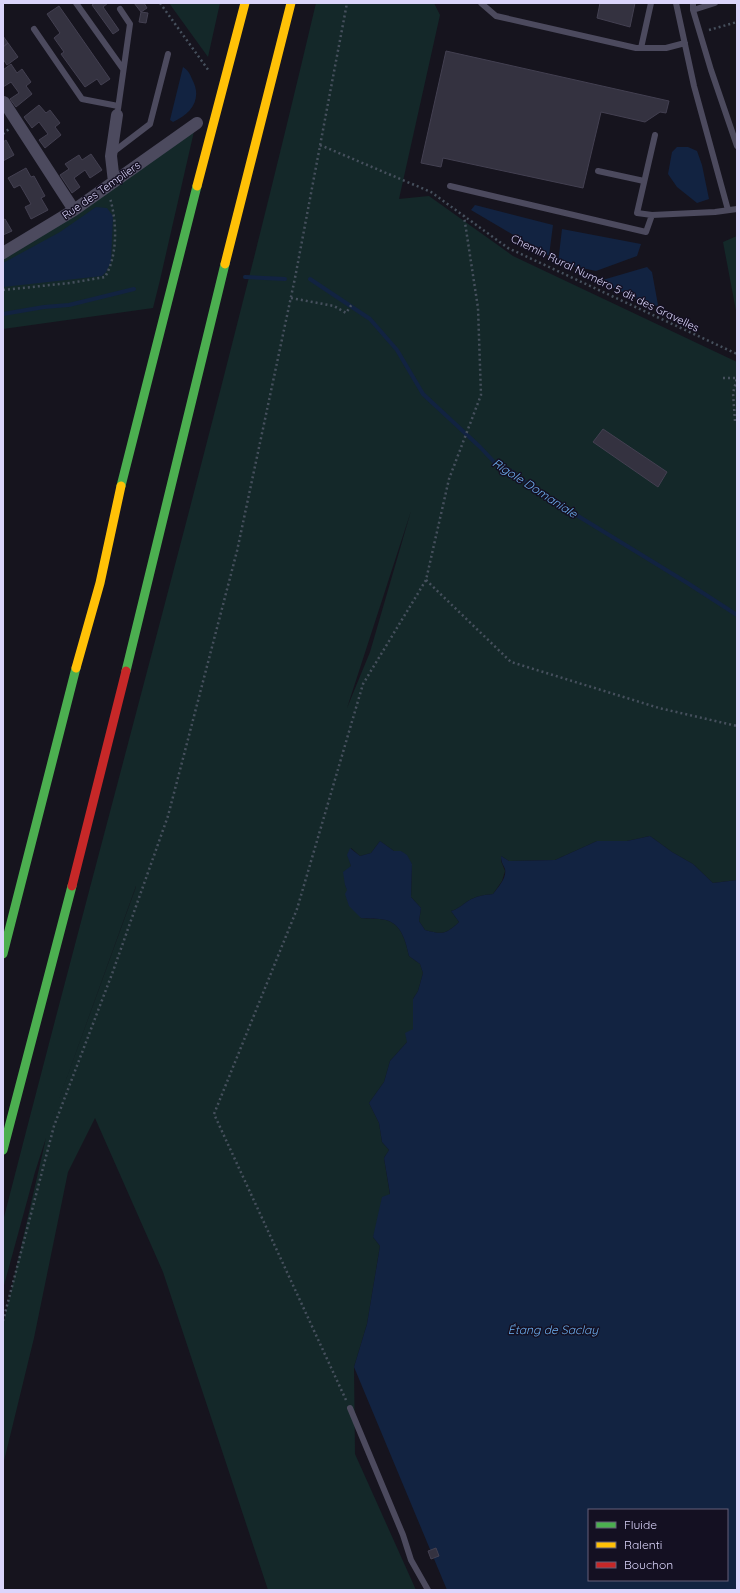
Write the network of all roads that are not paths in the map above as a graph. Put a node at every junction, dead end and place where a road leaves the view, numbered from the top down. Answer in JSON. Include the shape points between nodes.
{"nodes":[{"id":1,"x":76,"y":3,"type":"edge"},
{"id":2,"x":245,"y":3,"type":"edge"},
{"id":3,"x":291,"y":3,"type":"edge"},
{"id":4,"x":481,"y":3,"type":"edge"},
{"id":5,"x":651,"y":3,"type":"edge"},
{"id":6,"x":676,"y":3,"type":"edge"},
{"id":7,"x":715,"y":3,"type":"edge"},
{"id":8,"x":693,"y":6,"type":"edge"},
{"id":9,"x":120,"y":9,"type":"dead end"},
{"id":10,"x":34,"y":29,"type":"dead end"},
{"id":11,"x":685,"y":43,"type":"junction"},
{"id":12,"x":641,"y":48,"type":"junction"},
{"id":13,"x":168,"y":54,"type":"dead end"},
{"id":14,"x":123,"y":69,"type":"junction"},
{"id":15,"x":4,"y":102,"type":"edge"},
{"id":16,"x":118,"y":110,"type":"junction"},
{"id":17,"x":197,"y":123,"type":"dead end"},
{"id":18,"x":655,"y":135,"type":"dead end"},
{"id":19,"x":737,"y":146,"type":"edge"},
{"id":20,"x":111,"y":153,"type":"junction"},
{"id":21,"x":598,"y":172,"type":"dead end"},
{"id":22,"x":644,"y":181,"type":"junction"},
{"id":23,"x":111,"y":184,"type":"junction"},
{"id":24,"x":450,"y":186,"type":"dead end"},
{"id":25,"x":737,"y":209,"type":"edge"},
{"id":26,"x":74,"y":210,"type":"junction"},
{"id":27,"x":728,"y":210,"type":"junction"},
{"id":28,"x":652,"y":215,"type":"junction"},
{"id":29,"x":3,"y":253,"type":"edge"},
{"id":30,"x":3,"y":954,"type":"edge"},
{"id":31,"x":3,"y":1150,"type":"edge"},
{"id":32,"x":350,"y":1408,"type":"road end"},
{"id":33,"x":428,"y":1590,"type":"edge"}],
"edges":[{"from":1,"to":14,"type":"lane"},
{"from":2,"to":30,"type":"highway","via":[[121,488],[100,583]]},
{"from":3,"to":31,"type":"highway","via":[[110,737]]},
{"from":4,"to":12,"type":"lane","via":[[496,16]]},
{"from":5,"to":12,"type":"lane"},
{"from":6,"to":11,"type":"lane"},
{"from":7,"to":8,"type":"lane"},
{"from":8,"to":19,"type":"lane","via":[[711,70]]},
{"from":9,"to":14,"type":"lane","via":[[130,24]]},
{"from":10,"to":16,"type":"lane","via":[[82,99]]},
{"from":11,"to":12,"type":"lane","via":[[666,48]]},
{"from":11,"to":27,"type":"lane","via":[[694,86]]},
{"from":13,"to":20,"type":"lane","via":[[150,124]]},
{"from":14,"to":16,"type":"lane"},
{"from":15,"to":26,"type":"street"},
{"from":16,"to":20,"type":"street"},
{"from":17,"to":23,"type":"street","name":"Rue des Templiers"},
{"from":18,"to":22,"type":"lane"},
{"from":20,"to":23,"type":"street"},
{"from":21,"to":22,"type":"lane"},
{"from":22,"to":28,"type":"lane","via":[[637,212]]},
{"from":23,"to":26,"type":"street","name":"Rue des Templiers"},
{"from":24,"to":28,"type":"lane","via":[[646,232]]},
{"from":25,"to":27,"type":"lane"},
{"from":26,"to":29,"type":"street","name":"Rue des Templiers"},
{"from":27,"to":28,"type":"lane"},
{"from":32,"to":33,"type":"lane","via":[[411,1560]]}]}
